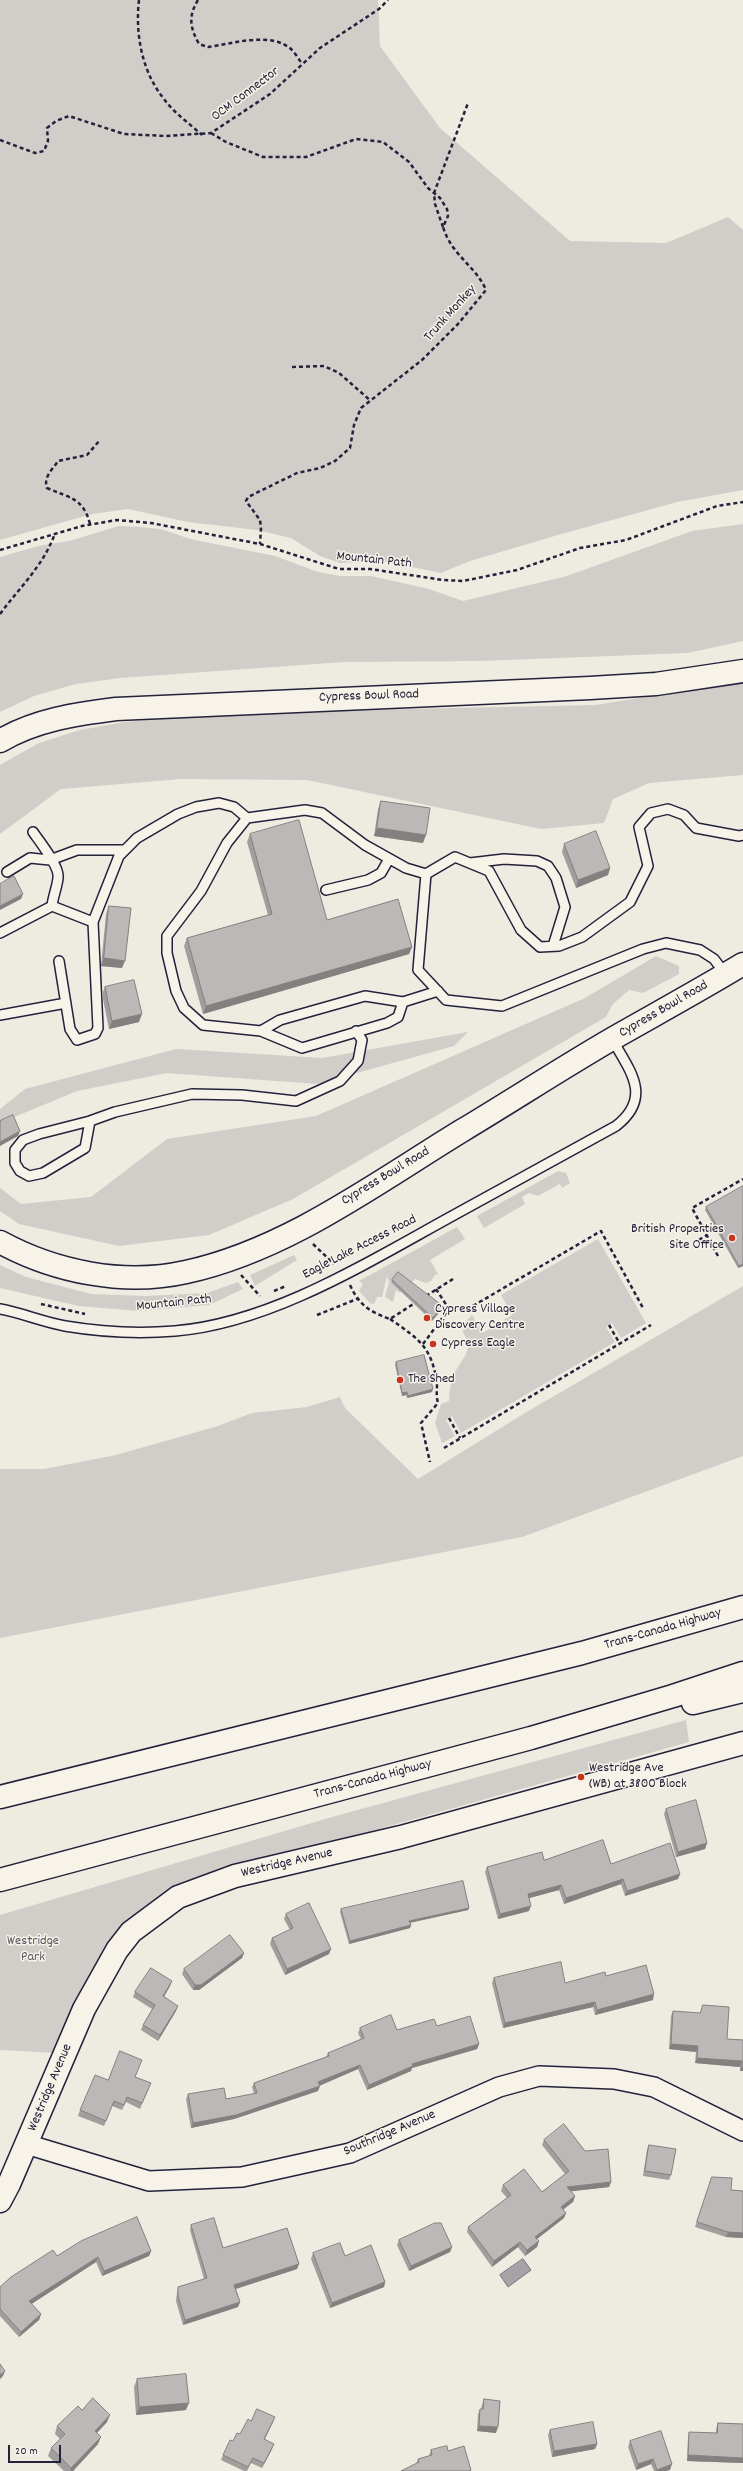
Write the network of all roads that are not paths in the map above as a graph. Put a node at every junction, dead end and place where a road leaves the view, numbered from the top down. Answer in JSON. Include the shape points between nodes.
{"nodes":[{"id":1,"x":743,"y":671,"type":"edge"},
{"id":2,"x":0,"y":741,"type":"edge"},
{"id":3,"x":247,"y":818,"type":"junction"},
{"id":4,"x":33,"y":832,"type":"dead end"},
{"id":5,"x":743,"y":835,"type":"edge"},
{"id":6,"x":125,"y":850,"type":"junction"},
{"id":7,"x":51,"y":859,"type":"junction"},
{"id":8,"x":389,"y":859,"type":"junction"},
{"id":9,"x":469,"y":863,"type":"junction"},
{"id":10,"x":6,"y":872,"type":"dead end"},
{"id":11,"x":426,"y":874,"type":"junction"},
{"id":12,"x":326,"y":890,"type":"dead end"},
{"id":13,"x":52,"y":906,"type":"junction"},
{"id":14,"x":93,"y":922,"type":"junction"},
{"id":15,"x":0,"y":933,"type":"edge"},
{"id":16,"x":554,"y":946,"type":"junction"},
{"id":17,"x":59,"y":961,"type":"dead end"},
{"id":18,"x":734,"y":970,"type":"edge"},
{"id":19,"x":438,"y":991,"type":"junction"},
{"id":20,"x":403,"y":1002,"type":"junction"},
{"id":21,"x":66,"y":1003,"type":"junction"},
{"id":22,"x":0,"y":1015,"type":"edge"},
{"id":23,"x":261,"y":1031,"type":"junction"},
{"id":24,"x":356,"y":1031,"type":"junction"},
{"id":25,"x":612,"y":1039,"type":"junction"},
{"id":26,"x":90,"y":1121,"type":"junction"},
{"id":27,"x":0,"y":1242,"type":"edge"},
{"id":28,"x":0,"y":1309,"type":"edge"},
{"id":29,"x":743,"y":1608,"type":"edge"},
{"id":30,"x":743,"y":1673,"type":"edge"},
{"id":31,"x":743,"y":1691,"type":"edge"},
{"id":32,"x":605,"y":1717,"type":"junction"},
{"id":33,"x":743,"y":1743,"type":"edge"},
{"id":34,"x":0,"y":1797,"type":"edge"},
{"id":35,"x":0,"y":1880,"type":"edge"},
{"id":36,"x":743,"y":2131,"type":"edge"},
{"id":37,"x":26,"y":2144,"type":"junction"},
{"id":38,"x":0,"y":2201,"type":"edge"}],
"edges":[{"from":1,"to":2,"type":"main road","name":"Cypress Bowl Road","via":[[656,684],[590,688],[116,709],[77,714],[39,724]]},
{"from":3,"to":6,"type":"lane","via":[[234,807],[219,803],[196,807],[178,814],[137,838]]},
{"from":3,"to":8,"type":"lane","via":[[305,810],[322,813],[365,845]]},
{"from":3,"to":23,"type":"lane","via":[[227,843],[201,891],[167,936],[167,952],[176,991],[184,1008],[196,1021],[203,1025]]},
{"from":4,"to":7,"type":"lane"},
{"from":5,"to":16,"type":"lane","via":[[696,828],[684,815],[668,809],[651,813],[639,827],[648,866],[630,902],[582,937]]},
{"from":6,"to":7,"type":"lane","via":[[77,850]]},
{"from":6,"to":14,"type":"lane","via":[[119,856]]},
{"from":7,"to":10,"type":"lane","via":[[30,858]]},
{"from":7,"to":13,"type":"lane","via":[[59,877]]},
{"from":8,"to":11,"type":"lane"},
{"from":8,"to":12,"type":"lane","via":[[381,873],[368,880]]},
{"from":9,"to":11,"type":"lane","via":[[455,858]]},
{"from":9,"to":16,"type":"lane","via":[[489,871],[521,930],[540,947]]},
{"from":9,"to":16,"type":"lane","via":[[504,859],[537,861],[548,866],[556,878],[565,907]]},
{"from":11,"to":19,"type":"lane","via":[[418,970]]},
{"from":13,"to":14,"type":"lane"},
{"from":13,"to":15,"type":"lane"},
{"from":14,"to":21,"type":"lane","via":[[98,1028],[95,1034],[77,1040],[70,1029]]},
{"from":17,"to":21,"type":"lane"},
{"from":18,"to":19,"type":"lane","via":[[700,950],[666,943],[643,949],[502,1006],[446,1000]]},
{"from":18,"to":25,"type":"main road","name":"Cypress Bowl Road"},
{"from":19,"to":20,"type":"lane"},
{"from":20,"to":23,"type":"lane","via":[[365,996],[280,1020]]},
{"from":20,"to":24,"type":"lane","via":[[398,1017],[388,1023]]},
{"from":21,"to":22,"type":"lane"},
{"from":23,"to":24,"type":"lane","via":[[302,1048]]},
{"from":24,"to":26,"type":"lane","via":[[362,1040],[358,1062],[340,1081],[296,1101],[242,1095],[192,1094],[115,1112]]},
{"from":25,"to":27,"type":"main road","name":"Cypress Bowl Road","via":[[303,1226],[235,1258],[184,1273],[151,1277],[118,1276],[81,1272],[48,1263]]},
{"from":25,"to":28,"type":"lane","name":"Eagle Lake Access Road","via":[[636,1087],[633,1107],[628,1116],[616,1126],[401,1244],[307,1292],[254,1314],[223,1323],[175,1331],[91,1330]]},
{"from":26,"to":26,"type":"lane","via":[[64,1126],[23,1140],[15,1150],[14,1163],[20,1171],[29,1176],[43,1173],[85,1148]]},
{"from":29,"to":34,"type":"main road","name":"Trans-Canada Highway","via":[[582,1653]]},
{"from":30,"to":32,"type":"main road","name":"Trans-Canada Highway"},
{"from":31,"to":32,"type":"main road","via":[[690,1704]]},
{"from":32,"to":35,"type":"main road","name":"Trans-Canada Highway"},
{"from":33,"to":37,"type":"main road","name":"Westridge Avenue","via":[[401,1837],[235,1876],[178,1897],[131,1932],[117,1950],[84,2009]]},
{"from":36,"to":37,"type":"street","name":"Southridge Avenue","via":[[654,2087],[614,2079],[539,2076],[499,2087],[350,2153],[242,2177],[149,2181]]},
{"from":37,"to":38,"type":"main road","name":"Westridge Avenue"}]}
